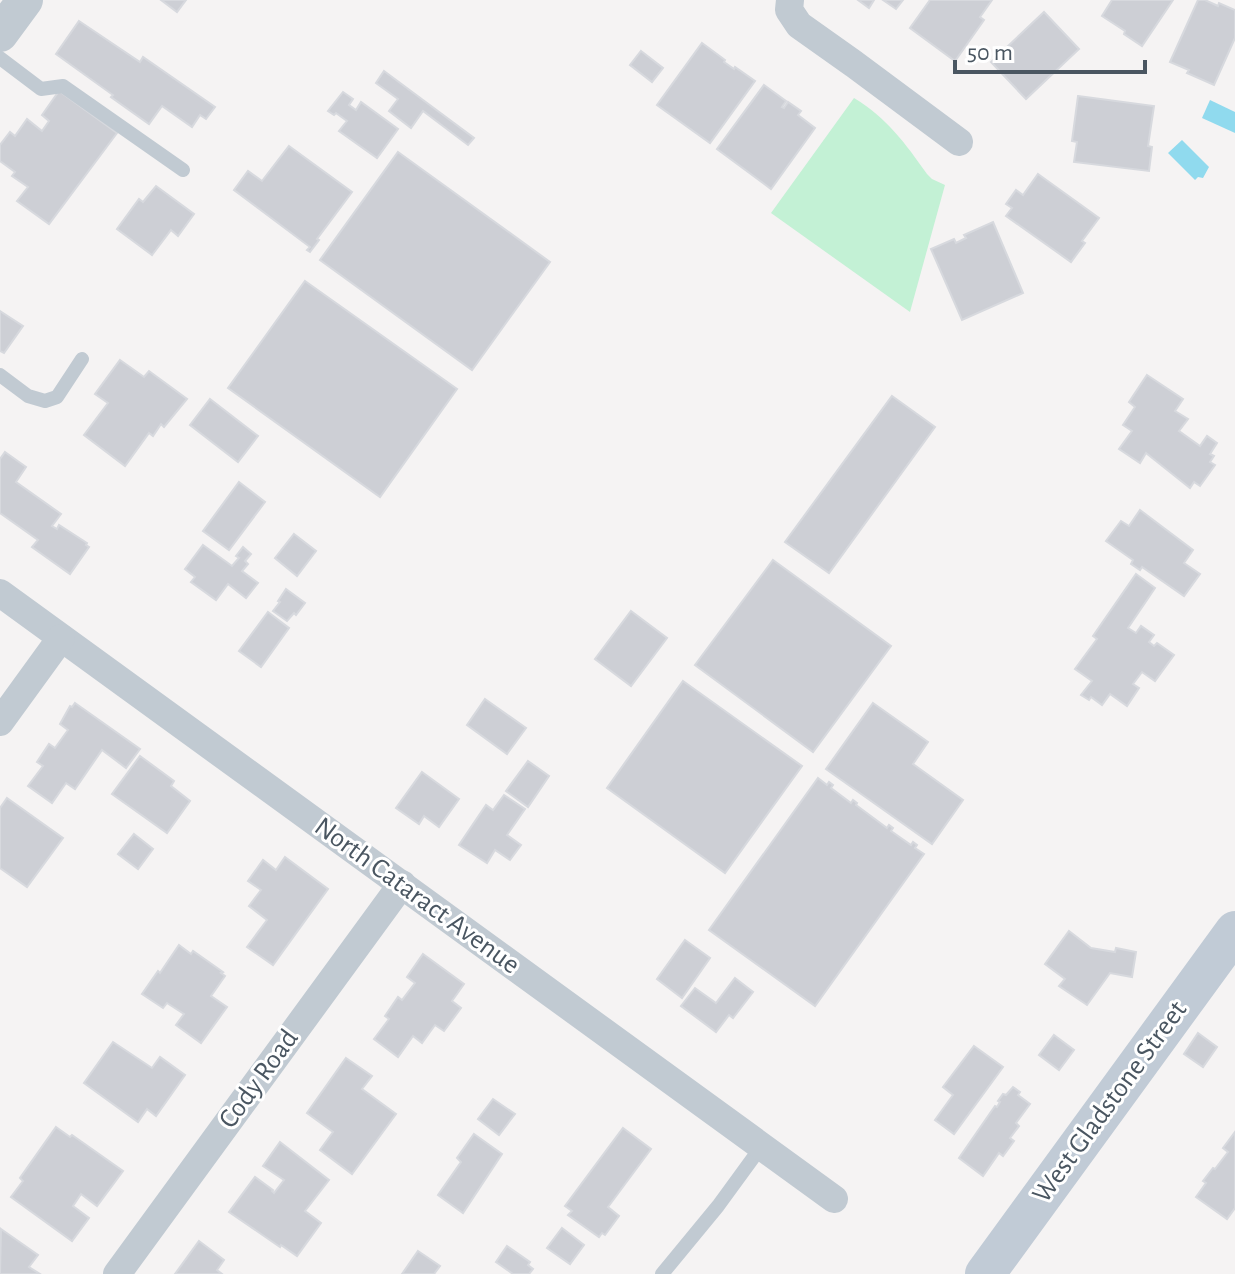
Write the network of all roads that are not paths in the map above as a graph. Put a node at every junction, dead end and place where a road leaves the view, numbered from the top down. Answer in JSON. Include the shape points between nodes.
{"nodes":[{"id":1,"x":25,"y":0,"type":"edge"},
{"id":2,"x":790,"y":0,"type":"edge"},
{"id":3,"x":0,"y":34,"type":"edge"},
{"id":4,"x":0,"y":58,"type":"edge"},
{"id":5,"x":959,"y":142,"type":"dead end"},
{"id":6,"x":183,"y":170,"type":"dead end"},
{"id":7,"x":82,"y":359,"type":"dead end"},
{"id":8,"x":0,"y":375,"type":"edge"},
{"id":9,"x":0,"y":593,"type":"edge"},
{"id":10,"x":61,"y":638,"type":"junction"},
{"id":11,"x":0,"y":722,"type":"edge"},
{"id":12,"x":402,"y":884,"type":"junction"},
{"id":13,"x":1235,"y":931,"type":"edge"},
{"id":14,"x":761,"y":1147,"type":"junction"},
{"id":15,"x":834,"y":1199,"type":"dead end"},
{"id":16,"x":117,"y":1274,"type":"edge"},
{"id":17,"x":662,"y":1274,"type":"edge"},
{"id":18,"x":985,"y":1274,"type":"edge"}],
"edges":[{"from":1,"to":3,"type":"street"},
{"from":2,"to":5,"type":"street","via":[[789,10],[799,25]]},
{"from":4,"to":6,"type":"lane","via":[[41,89],[63,86]]},
{"from":7,"to":8,"type":"lane","via":[[57,397],[45,401],[28,396]]},
{"from":9,"to":10,"type":"street","name":"North Cataract Avenue"},
{"from":10,"to":11,"type":"street"},
{"from":10,"to":12,"type":"street","name":"North Cataract Avenue"},
{"from":12,"to":14,"type":"street","name":"North Cataract Avenue"},
{"from":12,"to":16,"type":"street","name":"Cody Road"},
{"from":13,"to":18,"type":"main road","name":"West Gladstone Street"},
{"from":14,"to":15,"type":"street","name":"North Cataract Avenue"},
{"from":14,"to":17,"type":"lane"}]}
